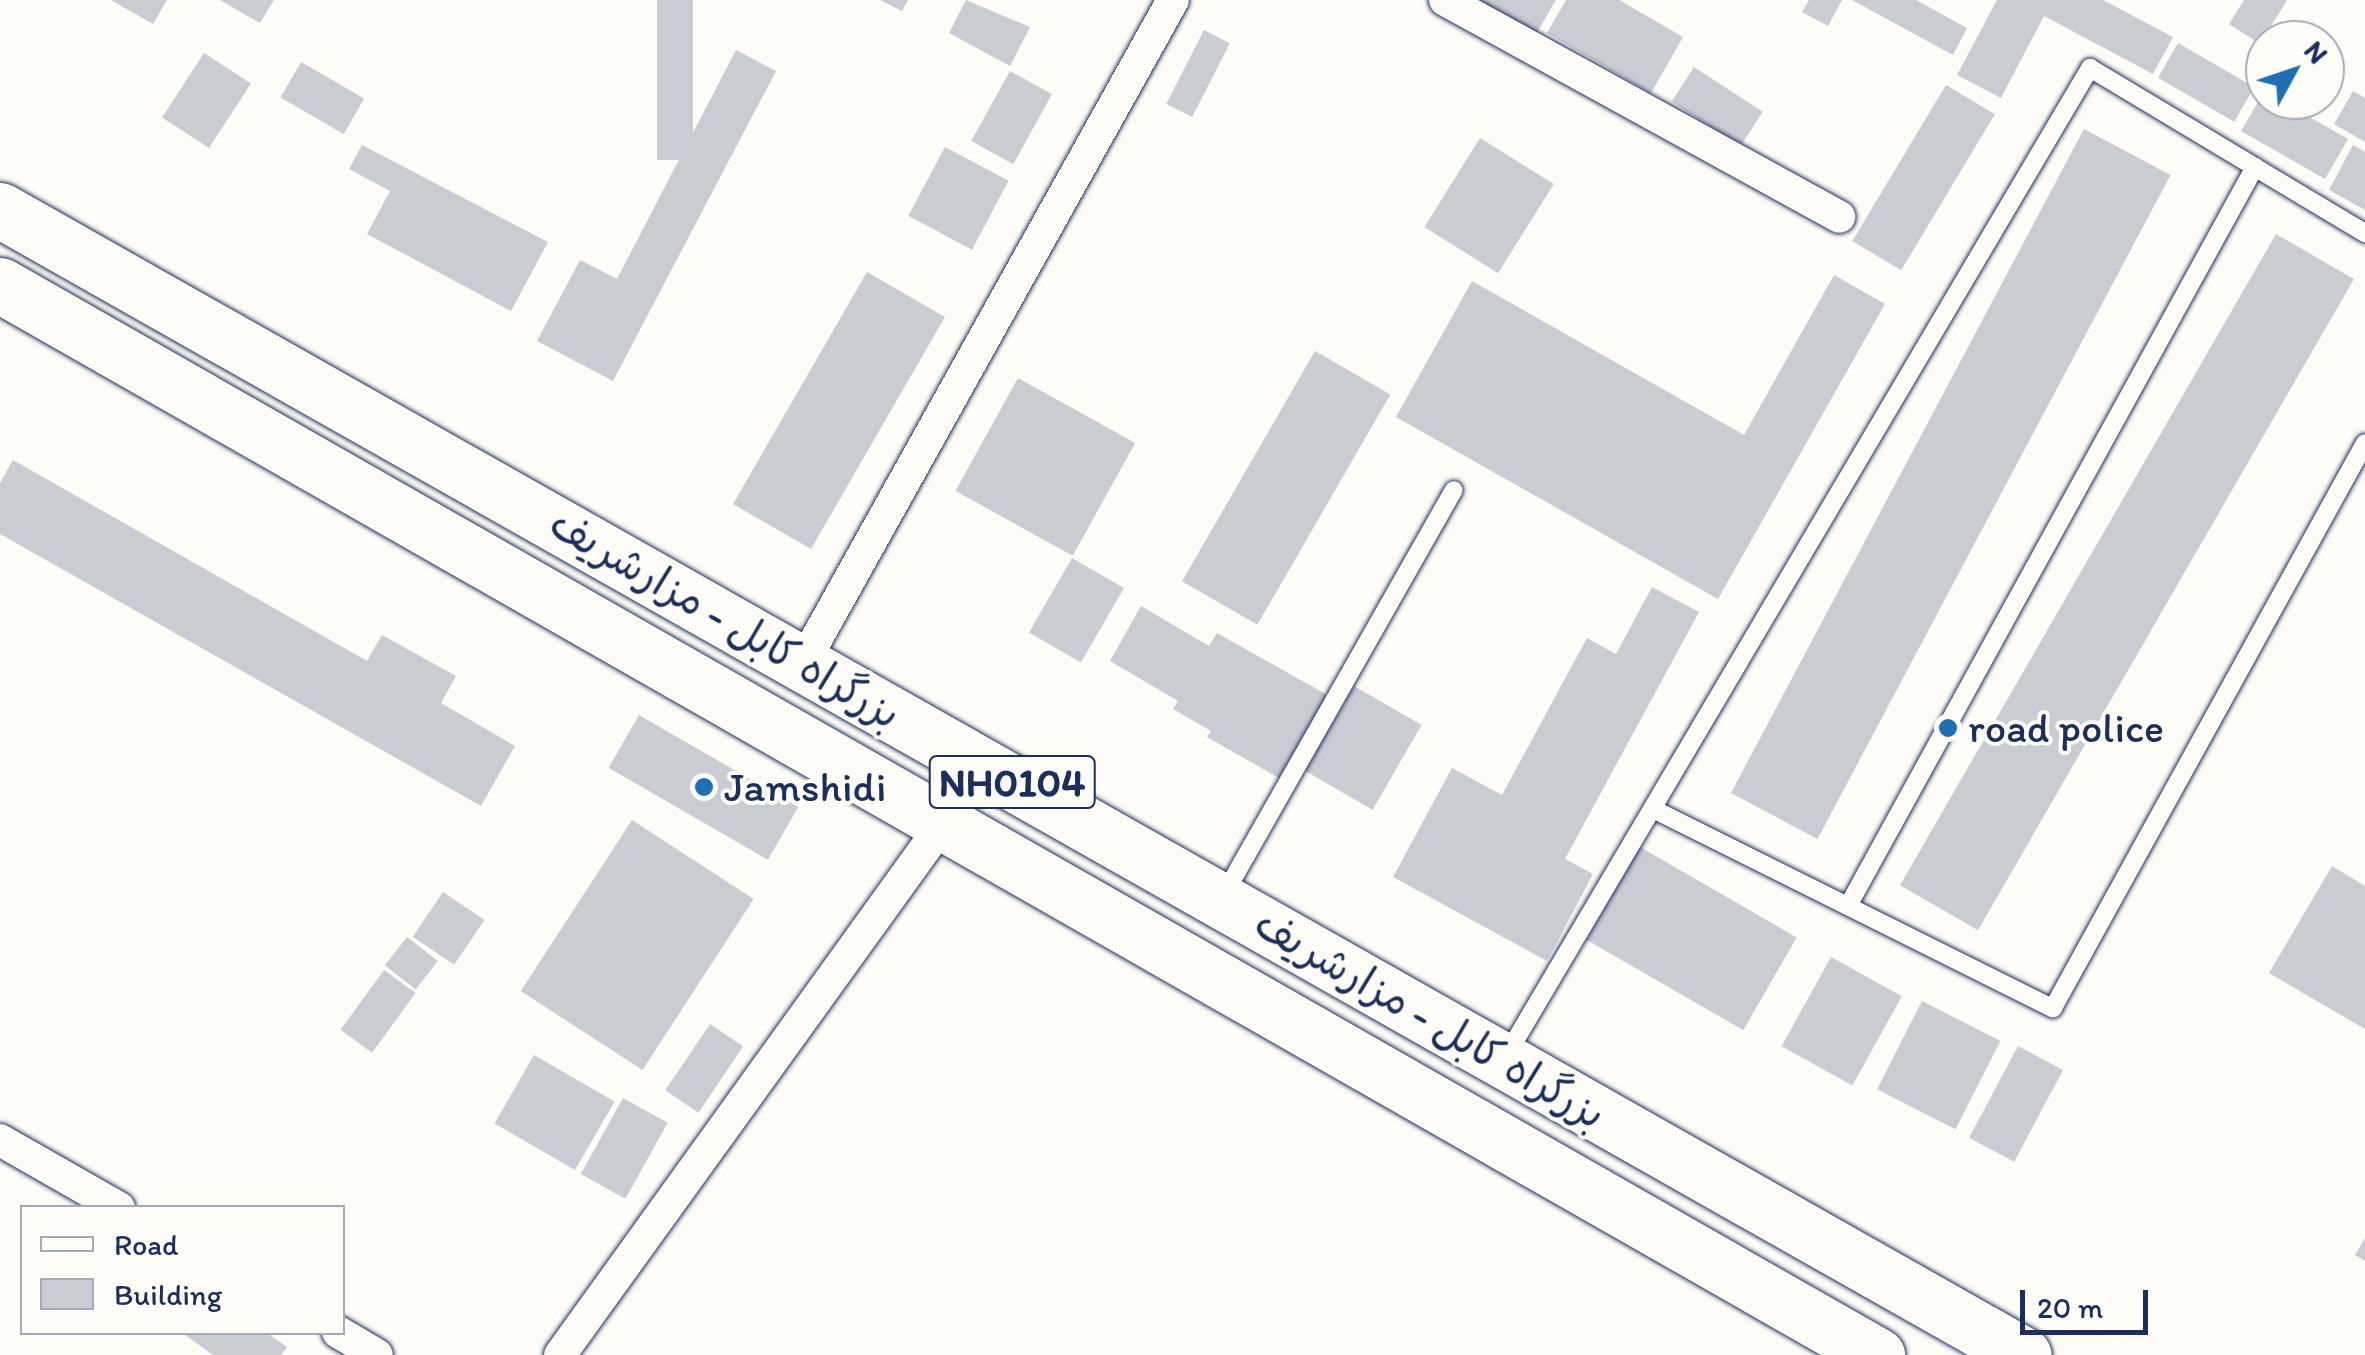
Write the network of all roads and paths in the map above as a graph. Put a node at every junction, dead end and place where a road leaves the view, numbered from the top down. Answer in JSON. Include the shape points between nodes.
{"nodes":[{"id":1,"x":1173,"y":0,"type":"edge"},
{"id":2,"x":1445,"y":0,"type":"edge"},
{"id":3,"x":2255,"y":167,"type":"junction"},
{"id":4,"x":0,"y":210,"type":"edge"},
{"id":5,"x":1839,"y":218,"type":"dead end"},
{"id":6,"x":2365,"y":233,"type":"edge"},
{"id":7,"x":0,"y":285,"type":"edge"},
{"id":8,"x":2365,"y":443,"type":"edge"},
{"id":9,"x":1454,"y":490,"type":"dead end"},
{"id":10,"x":803,"y":663,"type":"junction"},
{"id":11,"x":984,"y":767,"type":"junction"},
{"id":12,"x":1653,"y":809,"type":"junction"},
{"id":13,"x":944,"y":823,"type":"junction"},
{"id":14,"x":1221,"y":900,"type":"junction"},
{"id":15,"x":1848,"y":906,"type":"junction"},
{"id":16,"x":1503,"y":1060,"type":"junction"},
{"id":17,"x":0,"y":1140,"type":"edge"},
{"id":18,"x":114,"y":1205,"type":"edge"},
{"id":19,"x":343,"y":1335,"type":"edge"},
{"id":20,"x":378,"y":1355,"type":"edge"},
{"id":21,"x":560,"y":1355,"type":"edge"},
{"id":22,"x":1877,"y":1355,"type":"edge"},
{"id":23,"x":2024,"y":1355,"type":"edge"}],
"edges":[{"from":1,"to":10,"type":"street"},
{"from":2,"to":5,"type":"street"},
{"from":3,"to":6,"type":"lane"},
{"from":3,"to":12,"type":"lane","via":[[2090,68]]},
{"from":3,"to":15,"type":"lane"},
{"from":4,"to":10,"type":"highway","name":"بزرگراه کابل - مزارشریف","number":"NH0104"},
{"from":7,"to":13,"type":"highway","name":"بزرگراه کابل - مزارشریف","number":"NH0104"},
{"from":8,"to":15,"type":"lane","via":[[2053,1008]]},
{"from":9,"to":14,"type":"lane"},
{"from":10,"to":11,"type":"highway","name":"بزرگراه کابل - مزارشریف","number":"NH0104"},
{"from":11,"to":13,"type":"street"},
{"from":11,"to":14,"type":"highway","name":"بزرگراه کابل - مزارشریف","number":"NH0104"},
{"from":12,"to":15,"type":"lane"},
{"from":12,"to":16,"type":"lane"},
{"from":13,"to":21,"type":"street"},
{"from":13,"to":22,"type":"highway","name":"بزرگراه کابل - مزارشریف","number":"NH0104"},
{"from":14,"to":16,"type":"highway","name":"بزرگراه کابل - مزارشریف","number":"NH0104"},
{"from":16,"to":23,"type":"highway","name":"بزرگراه کابل - مزارشریف","number":"NH0104"},
{"from":17,"to":18,"type":"street"},
{"from":19,"to":20,"type":"street"}]}
